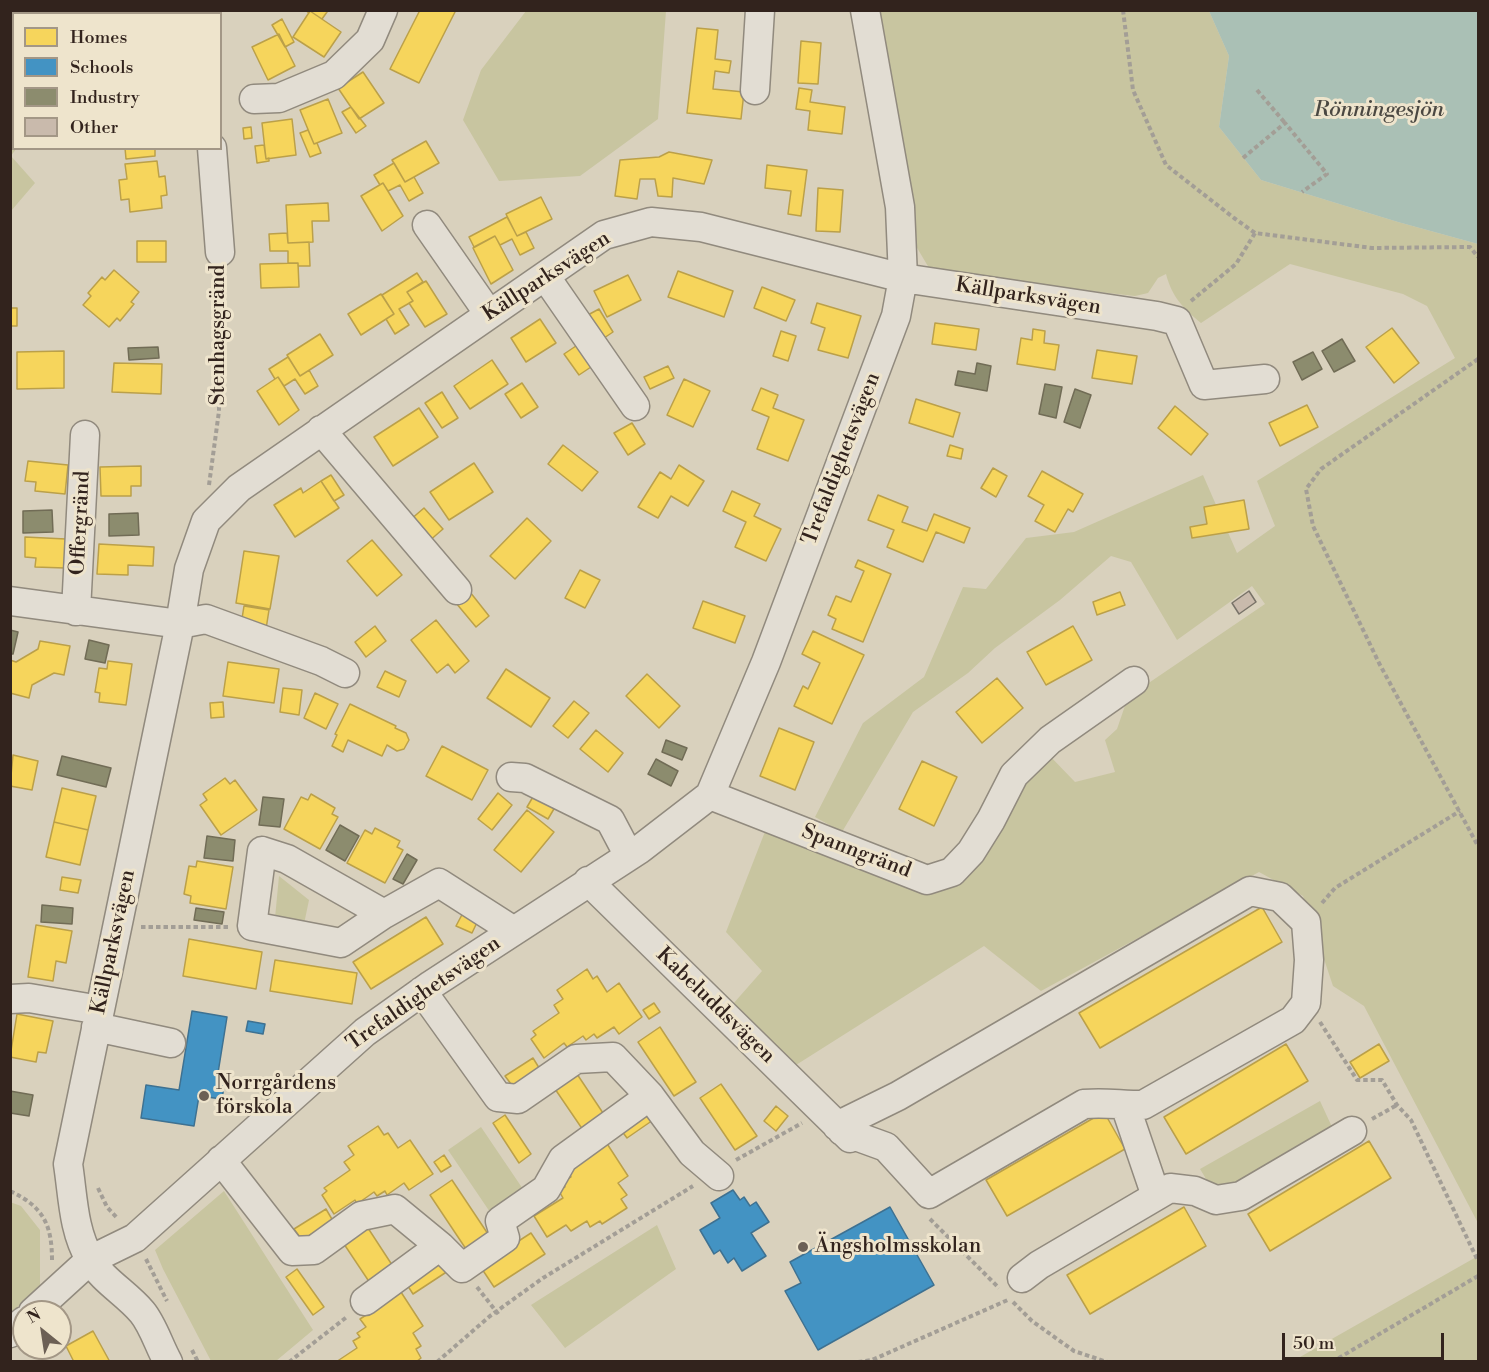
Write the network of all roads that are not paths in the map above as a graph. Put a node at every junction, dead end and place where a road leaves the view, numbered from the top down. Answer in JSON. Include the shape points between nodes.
{"nodes":[{"id":1,"x":383,"y":10,"type":"edge"},
{"id":2,"x":760,"y":10,"type":"edge"},
{"id":3,"x":865,"y":10,"type":"edge"},
{"id":4,"x":755,"y":90,"type":"dead end"},
{"id":5,"x":266,"y":98,"type":"dead end"},
{"id":6,"x":212,"y":150,"type":"edge"},
{"id":7,"x":427,"y":225,"type":"dead end"},
{"id":8,"x":219,"y":252,"type":"road end"},
{"id":9,"x":545,"y":276,"type":"junction"},
{"id":10,"x":903,"y":278,"type":"junction"},
{"id":11,"x":489,"y":314,"type":"junction"},
{"id":12,"x":1265,"y":379,"type":"dead end"},
{"id":13,"x":635,"y":406,"type":"dead end"},
{"id":14,"x":321,"y":430,"type":"junction"},
{"id":15,"x":84,"y":435,"type":"dead end"},
{"id":16,"x":457,"y":590,"type":"dead end"},
{"id":17,"x":10,"y":601,"type":"edge"},
{"id":18,"x":76,"y":611,"type":"junction"},
{"id":19,"x":180,"y":624,"type":"junction"},
{"id":20,"x":345,"y":673,"type":"dead end"},
{"id":21,"x":1134,"y":681,"type":"dead end"},
{"id":22,"x":522,"y":773,"type":"dead end"},
{"id":23,"x":710,"y":795,"type":"junction"},
{"id":24,"x":629,"y":856,"type":"junction"},
{"id":25,"x":588,"y":881,"type":"junction"},
{"id":26,"x":384,"y":914,"type":"junction"},
{"id":27,"x":514,"y":931,"type":"junction"},
{"id":28,"x":422,"y":991,"type":"junction"},
{"id":29,"x":10,"y":999,"type":"edge"},
{"id":30,"x":98,"y":1019,"type":"junction"},
{"id":31,"x":171,"y":1043,"type":"dead end"},
{"id":32,"x":650,"y":1096,"type":"junction"},
{"id":33,"x":1134,"y":1105,"type":"junction"},
{"id":34,"x":839,"y":1128,"type":"junction"},
{"id":35,"x":1352,"y":1131,"type":"dead end"},
{"id":36,"x":221,"y":1160,"type":"junction"},
{"id":37,"x":717,"y":1174,"type":"road end"},
{"id":38,"x":1156,"y":1196,"type":"junction"},
{"id":39,"x":440,"y":1246,"type":"junction"},
{"id":40,"x":90,"y":1260,"type":"junction"},
{"id":41,"x":1016,"y":1289,"type":"road end"},
{"id":42,"x":46,"y":1300,"type":"edge"},
{"id":43,"x":365,"y":1301,"type":"road end"},
{"id":44,"x":168,"y":1362,"type":"edge"}],
"edges":[{"from":1,"to":5,"type":"street","via":[[370,39],[334,75]]},
{"from":2,"to":4,"type":"street"},
{"from":3,"to":10,"type":"street","name":"Trefaldighetsvägen","via":[[900,207]]},
{"from":6,"to":8,"type":"street","name":"Stenhagsgränd"},
{"from":7,"to":11,"type":"street"},
{"from":9,"to":10,"type":"street","name":"Källparksvägen","via":[[604,235],[651,222],[701,227]]},
{"from":9,"to":11,"type":"street","name":"Källparksvägen"},
{"from":9,"to":13,"type":"street"},
{"from":10,"to":12,"type":"street","name":"Källparksvägen","via":[[1170,312],[1204,386]]},
{"from":10,"to":23,"type":"street","name":"Trefaldighetsvägen","via":[[896,316],[766,662]]},
{"from":11,"to":14,"type":"street","name":"Källparksvägen"},
{"from":14,"to":16,"type":"street"},
{"from":14,"to":19,"type":"street","name":"Källparksvägen","via":[[238,488],[206,521],[189,569]]},
{"from":15,"to":18,"type":"street","name":"Offergränd"},
{"from":17,"to":18,"type":"street"},
{"from":18,"to":19,"type":"street"},
{"from":19,"to":20,"type":"street","via":[[206,620]]},
{"from":19,"to":30,"type":"street","name":"Källparksvägen"},
{"from":21,"to":23,"type":"street","name":"Spanngränd","via":[[1050,740],[1014,775],[971,852],[952,872],[927,880]]},
{"from":22,"to":24,"type":"street","via":[[610,820]]},
{"from":23,"to":24,"type":"street","name":"Trefaldighetsvägen"},
{"from":24,"to":25,"type":"street","name":"Trefaldighetsvägen"},
{"from":25,"to":27,"type":"street","name":"Trefaldighetsvägen"},
{"from":25,"to":34,"type":"street","name":"Kabeluddsvägen"},
{"from":26,"to":26,"type":"street","name":"Trefaldighetsvägen","via":[[287,859],[262,851],[252,926],[341,942]]},
{"from":26,"to":27,"type":"street","name":"Trefaldighetsvägen","via":[[439,883]]},
{"from":27,"to":28,"type":"street","name":"Trefaldighetsvägen"},
{"from":28,"to":32,"type":"street","via":[[498,1097],[518,1099],[576,1059],[613,1057]]},
{"from":28,"to":36,"type":"street","name":"Trefaldighetsvägen","via":[[365,1032]]},
{"from":29,"to":30,"type":"street","via":[[28,998]]},
{"from":30,"to":31,"type":"street"},
{"from":30,"to":40,"type":"street","name":"Källparksvägen","via":[[68,1164],[77,1224]]},
{"from":32,"to":37,"type":"street","via":[[692,1153]]},
{"from":32,"to":39,"type":"street","via":[[563,1159],[546,1189],[501,1221],[505,1238],[462,1268]]},
{"from":33,"to":34,"type":"street","name":"Kabeluddsvägen","via":[[1084,1104],[929,1194],[886,1147]]},
{"from":33,"to":34,"type":"street","via":[[1293,1020],[1306,1003],[1306,922],[1280,897],[1250,891]]},
{"from":33,"to":38,"type":"street"},
{"from":35,"to":38,"type":"street","via":[[1241,1196],[1216,1200],[1195,1191],[1170,1188]]},
{"from":36,"to":39,"type":"street","via":[[292,1251],[314,1250],[361,1216],[395,1209]]},
{"from":36,"to":40,"type":"street","name":"Trefaldighetsvägen","via":[[135,1239]]},
{"from":38,"to":41,"type":"street","via":[[1040,1266]]},
{"from":39,"to":43,"type":"street"},
{"from":40,"to":42,"type":"street","name":"Trefaldighetsvägen"},
{"from":40,"to":44,"type":"street","via":[[144,1314]]}]}
